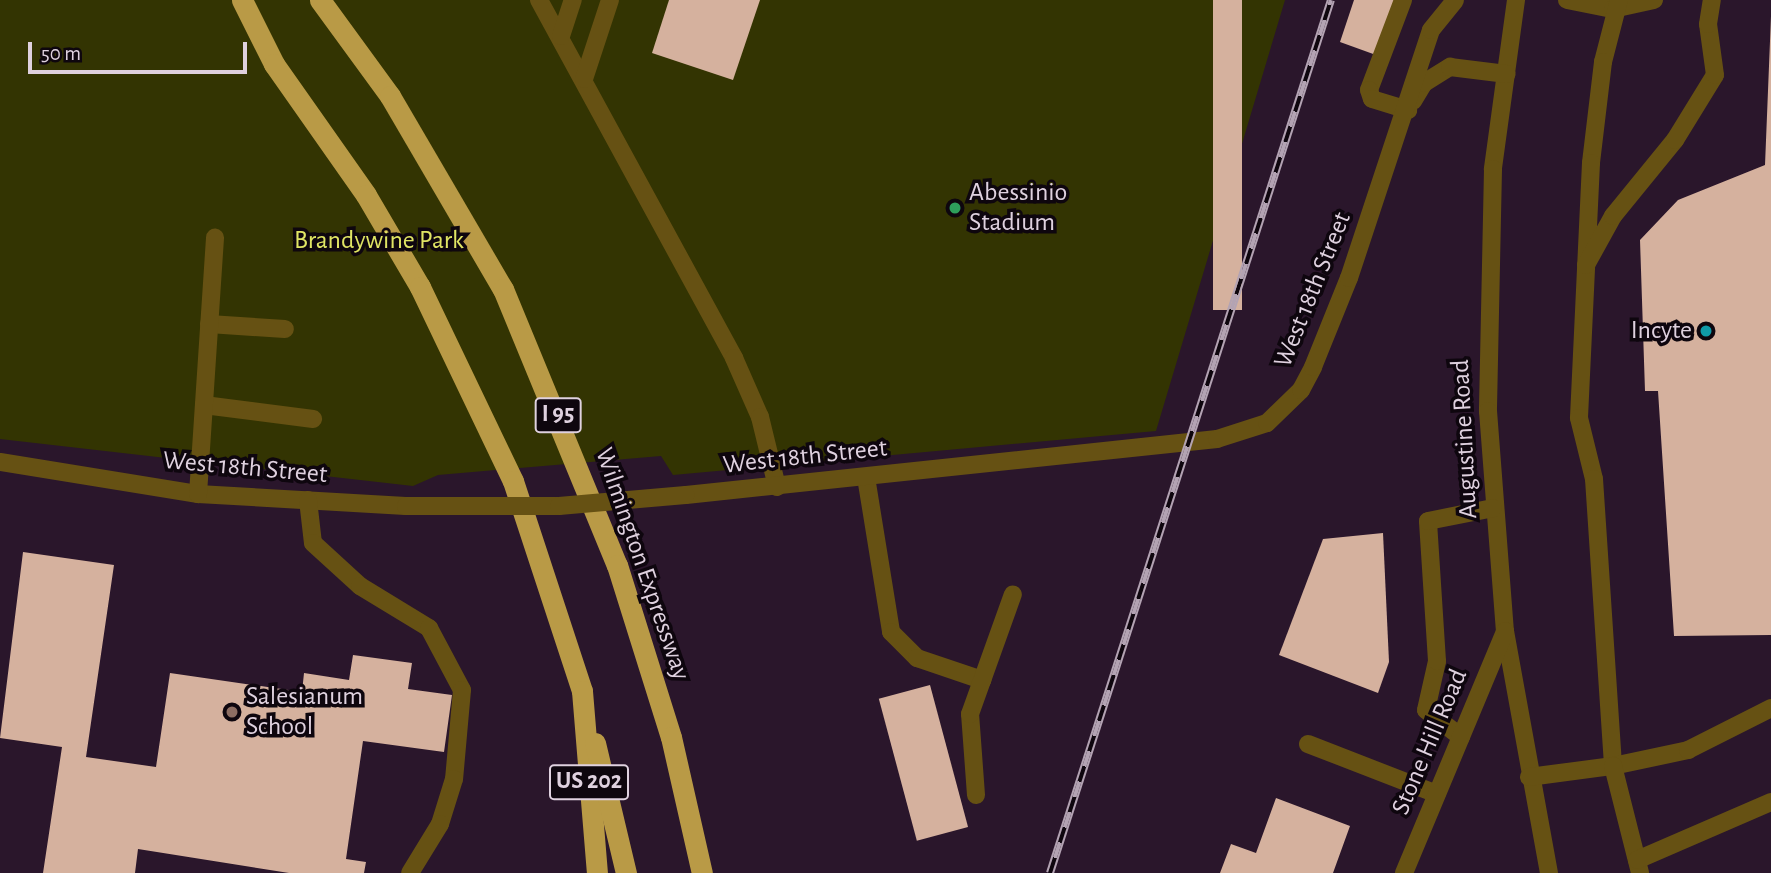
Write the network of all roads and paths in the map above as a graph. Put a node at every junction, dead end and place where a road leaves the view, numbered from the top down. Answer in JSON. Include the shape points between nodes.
{"nodes":[{"id":1,"x":242,"y":0,"type":"edge"},
{"id":2,"x":320,"y":0,"type":"edge"},
{"id":3,"x":539,"y":0,"type":"edge"},
{"id":4,"x":573,"y":0,"type":"edge"},
{"id":5,"x":610,"y":0,"type":"edge"},
{"id":6,"x":1403,"y":0,"type":"edge"},
{"id":7,"x":1441,"y":0,"type":"edge"},
{"id":8,"x":1455,"y":0,"type":"edge"},
{"id":9,"x":1516,"y":0,"type":"edge"},
{"id":10,"x":1567,"y":0,"type":"edge"},
{"id":11,"x":1654,"y":0,"type":"edge"},
{"id":12,"x":1712,"y":0,"type":"edge"},
{"id":13,"x":1616,"y":4,"type":"edge"},
{"id":14,"x":1431,"y":30,"type":"junction"},
{"id":15,"x":561,"y":36,"type":"junction"},
{"id":16,"x":1507,"y":74,"type":"junction"},
{"id":17,"x":584,"y":79,"type":"junction"},
{"id":18,"x":1408,"y":110,"type":"junction"},
{"id":19,"x":215,"y":238,"type":"dead end"},
{"id":20,"x":1582,"y":272,"type":"junction"},
{"id":21,"x":209,"y":324,"type":"junction"},
{"id":22,"x":285,"y":329,"type":"dead end"},
{"id":23,"x":204,"y":405,"type":"junction"},
{"id":24,"x":313,"y":419,"type":"dead end"},
{"id":25,"x":0,"y":463,"type":"edge"},
{"id":26,"x":866,"y":477,"type":"junction"},
{"id":27,"x":777,"y":486,"type":"junction"},
{"id":28,"x":198,"y":494,"type":"junction"},
{"id":29,"x":308,"y":500,"type":"junction"},
{"id":30,"x":1493,"y":508,"type":"junction"},
{"id":31,"x":1013,"y":594,"type":"dead end"},
{"id":32,"x":1505,"y":631,"type":"junction"},
{"id":33,"x":982,"y":680,"type":"junction"},
{"id":34,"x":582,"y":691,"type":"junction"},
{"id":35,"x":1771,"y":708,"type":"edge"},
{"id":36,"x":1461,"y":737,"type":"junction"},
{"id":37,"x":1308,"y":744,"type":"dead end"},
{"id":38,"x":1614,"y":766,"type":"junction"},
{"id":39,"x":1529,"y":778,"type":"junction"},
{"id":40,"x":1437,"y":794,"type":"junction"},
{"id":41,"x":976,"y":795,"type":"dead end"},
{"id":42,"x":1771,"y":802,"type":"edge"},
{"id":43,"x":1639,"y":866,"type":"edge"},
{"id":44,"x":410,"y":873,"type":"edge"},
{"id":45,"x":597,"y":873,"type":"edge"},
{"id":46,"x":626,"y":873,"type":"edge"},
{"id":47,"x":702,"y":873,"type":"edge"},
{"id":48,"x":1404,"y":873,"type":"edge"},
{"id":49,"x":1549,"y":873,"type":"edge"}],
"edges":[{"from":1,"to":34,"type":"highway","number":"I 95","via":[[274,64],[366,195],[420,287],[535,540]]},
{"from":2,"to":47,"type":"highway","name":"Wilmington Expressway","number":"I 95","via":[[390,96],[503,289],[617,565],[671,737]]},
{"from":3,"to":15,"type":"street"},
{"from":4,"to":15,"type":"street"},
{"from":5,"to":17,"type":"street"},
{"from":6,"to":18,"type":"street","via":[[1369,90],[1372,99]]},
{"from":7,"to":14,"type":"street"},
{"from":8,"to":14,"type":"street","name":"West 18th Street"},
{"from":9,"to":16,"type":"street","name":"Augustine Road"},
{"from":10,"to":13,"type":"street"},
{"from":11,"to":13,"type":"street"},
{"from":12,"to":20,"type":"street","via":[[1707,24],[1715,75],[1675,140],[1613,216]]},
{"from":13,"to":20,"type":"street"},
{"from":14,"to":18,"type":"street","name":"West 18th Street"},
{"from":15,"to":17,"type":"street"},
{"from":16,"to":18,"type":"street","name":"West 18th Street","via":[[1450,66],[1424,83]]},
{"from":16,"to":30,"type":"street","name":"Augustine Road","via":[[1493,169],[1487,323]]},
{"from":17,"to":27,"type":"street","via":[[734,358],[760,417]]},
{"from":18,"to":26,"type":"street","name":"West 18th Street","via":[[1313,367],[1301,390],[1267,423],[1217,439]]},
{"from":19,"to":21,"type":"street"},
{"from":20,"to":38,"type":"street","via":[[1579,418],[1594,479]]},
{"from":21,"to":22,"type":"street"},
{"from":21,"to":23,"type":"street"},
{"from":23,"to":24,"type":"street"},
{"from":23,"to":28,"type":"street"},
{"from":25,"to":28,"type":"street","name":"West 18th Street"},
{"from":26,"to":27,"type":"street","name":"West 18th Street"},
{"from":26,"to":33,"type":"street","via":[[891,632],[917,658]]},
{"from":27,"to":29,"type":"street","name":"West 18th Street","bridge":true,"via":[[559,506],[406,506]]},
{"from":28,"to":29,"type":"street","name":"West 18th Street"},
{"from":29,"to":44,"type":"street","via":[[313,542],[360,586],[429,628],[462,690],[454,779],[440,824]]},
{"from":30,"to":32,"type":"street","name":"Augustine Road"},
{"from":30,"to":36,"type":"street","via":[[1428,521],[1437,661],[1426,710]]},
{"from":31,"to":33,"type":"street"},
{"from":32,"to":36,"type":"street","name":"Stone Hill Road"},
{"from":32,"to":39,"type":"street","name":"Augustine Road"},
{"from":33,"to":41,"type":"street","via":[[970,714]]},
{"from":34,"to":45,"type":"highway","number":"US 202"},
{"from":34,"to":46,"type":"highway","number":"I 95"},
{"from":35,"to":38,"type":"street","via":[[1688,750]]},
{"from":36,"to":40,"type":"street","name":"Stone Hill Road"},
{"from":37,"to":40,"type":"street"},
{"from":38,"to":39,"type":"street"},
{"from":38,"to":43,"type":"street"},
{"from":39,"to":49,"type":"street","name":"Augustine Road"},
{"from":40,"to":48,"type":"street","name":"Stone Hill Road"},
{"from":42,"to":43,"type":"street"}]}
